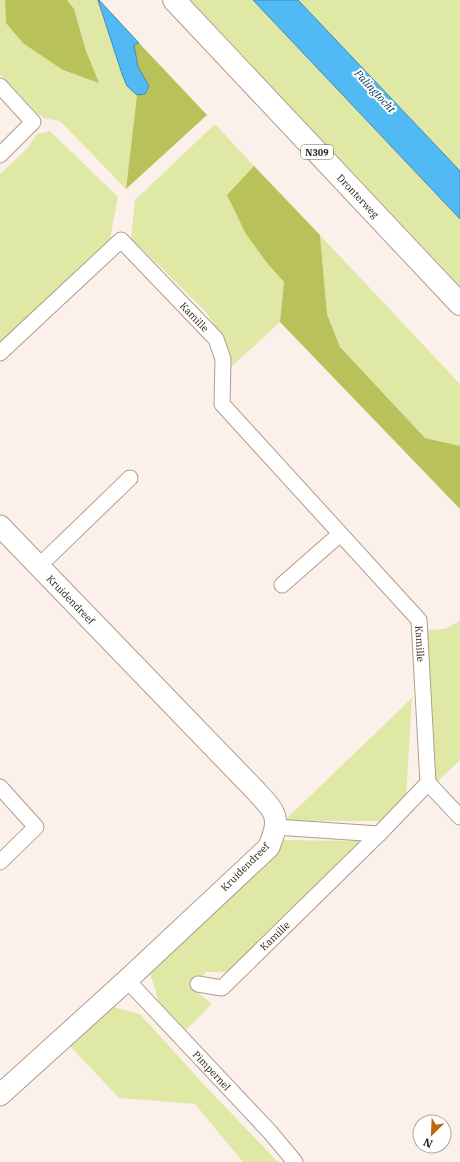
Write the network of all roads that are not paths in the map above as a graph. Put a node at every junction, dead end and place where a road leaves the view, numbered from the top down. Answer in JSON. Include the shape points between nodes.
{"nodes":[{"id":1,"x":174,"y":0,"type":"edge"},
{"id":2,"x":0,"y":86,"type":"edge"},
{"id":3,"x":0,"y":155,"type":"edge"},
{"id":4,"x":460,"y":304,"type":"edge"},
{"id":5,"x":0,"y":353,"type":"edge"},
{"id":6,"x":130,"y":478,"type":"dead end"},
{"id":7,"x":0,"y":526,"type":"edge"},
{"id":8,"x":340,"y":534,"type":"junction"},
{"id":9,"x":39,"y":566,"type":"junction"},
{"id":10,"x":282,"y":585,"type":"dead end"},
{"id":11,"x":428,"y":783,"type":"junction"},
{"id":12,"x":0,"y":787,"type":"edge"},
{"id":13,"x":460,"y":817,"type":"edge"},
{"id":14,"x":275,"y":827,"type":"junction"},
{"id":15,"x":379,"y":834,"type":"junction"},
{"id":16,"x":0,"y":862,"type":"edge"},
{"id":17,"x":126,"y":980,"type":"junction"},
{"id":18,"x":198,"y":984,"type":"dead end"},
{"id":19,"x":0,"y":1094,"type":"edge"},
{"id":20,"x":295,"y":1162,"type":"edge"}],
"edges":[{"from":1,"to":4,"type":"main road","name":"Dronterweg","number":"N309"},
{"from":2,"to":3,"type":"street","via":[[34,122]]},
{"from":5,"to":8,"type":"street","name":"Kamille","via":[[121,240],[216,339],[223,360],[222,404]]},
{"from":6,"to":9,"type":"street"},
{"from":7,"to":9,"type":"street","name":"Kruidendreef"},
{"from":8,"to":10,"type":"street"},
{"from":8,"to":11,"type":"street","name":"Kamille","via":[[419,620]]},
{"from":9,"to":14,"type":"street","name":"Kruidendreef","via":[[256,791],[273,812]]},
{"from":11,"to":13,"type":"street"},
{"from":11,"to":15,"type":"street","name":"Kamille"},
{"from":12,"to":16,"type":"street","via":[[36,827]]},
{"from":14,"to":15,"type":"street"},
{"from":14,"to":17,"type":"street","name":"Kruidendreef","via":[[274,836],[268,846]]},
{"from":15,"to":18,"type":"street","name":"Kamille","via":[[222,988]]},
{"from":17,"to":19,"type":"street","name":"Kruidendreef"},
{"from":17,"to":20,"type":"street","name":"Pimpernel","via":[[270,1132]]}]}
